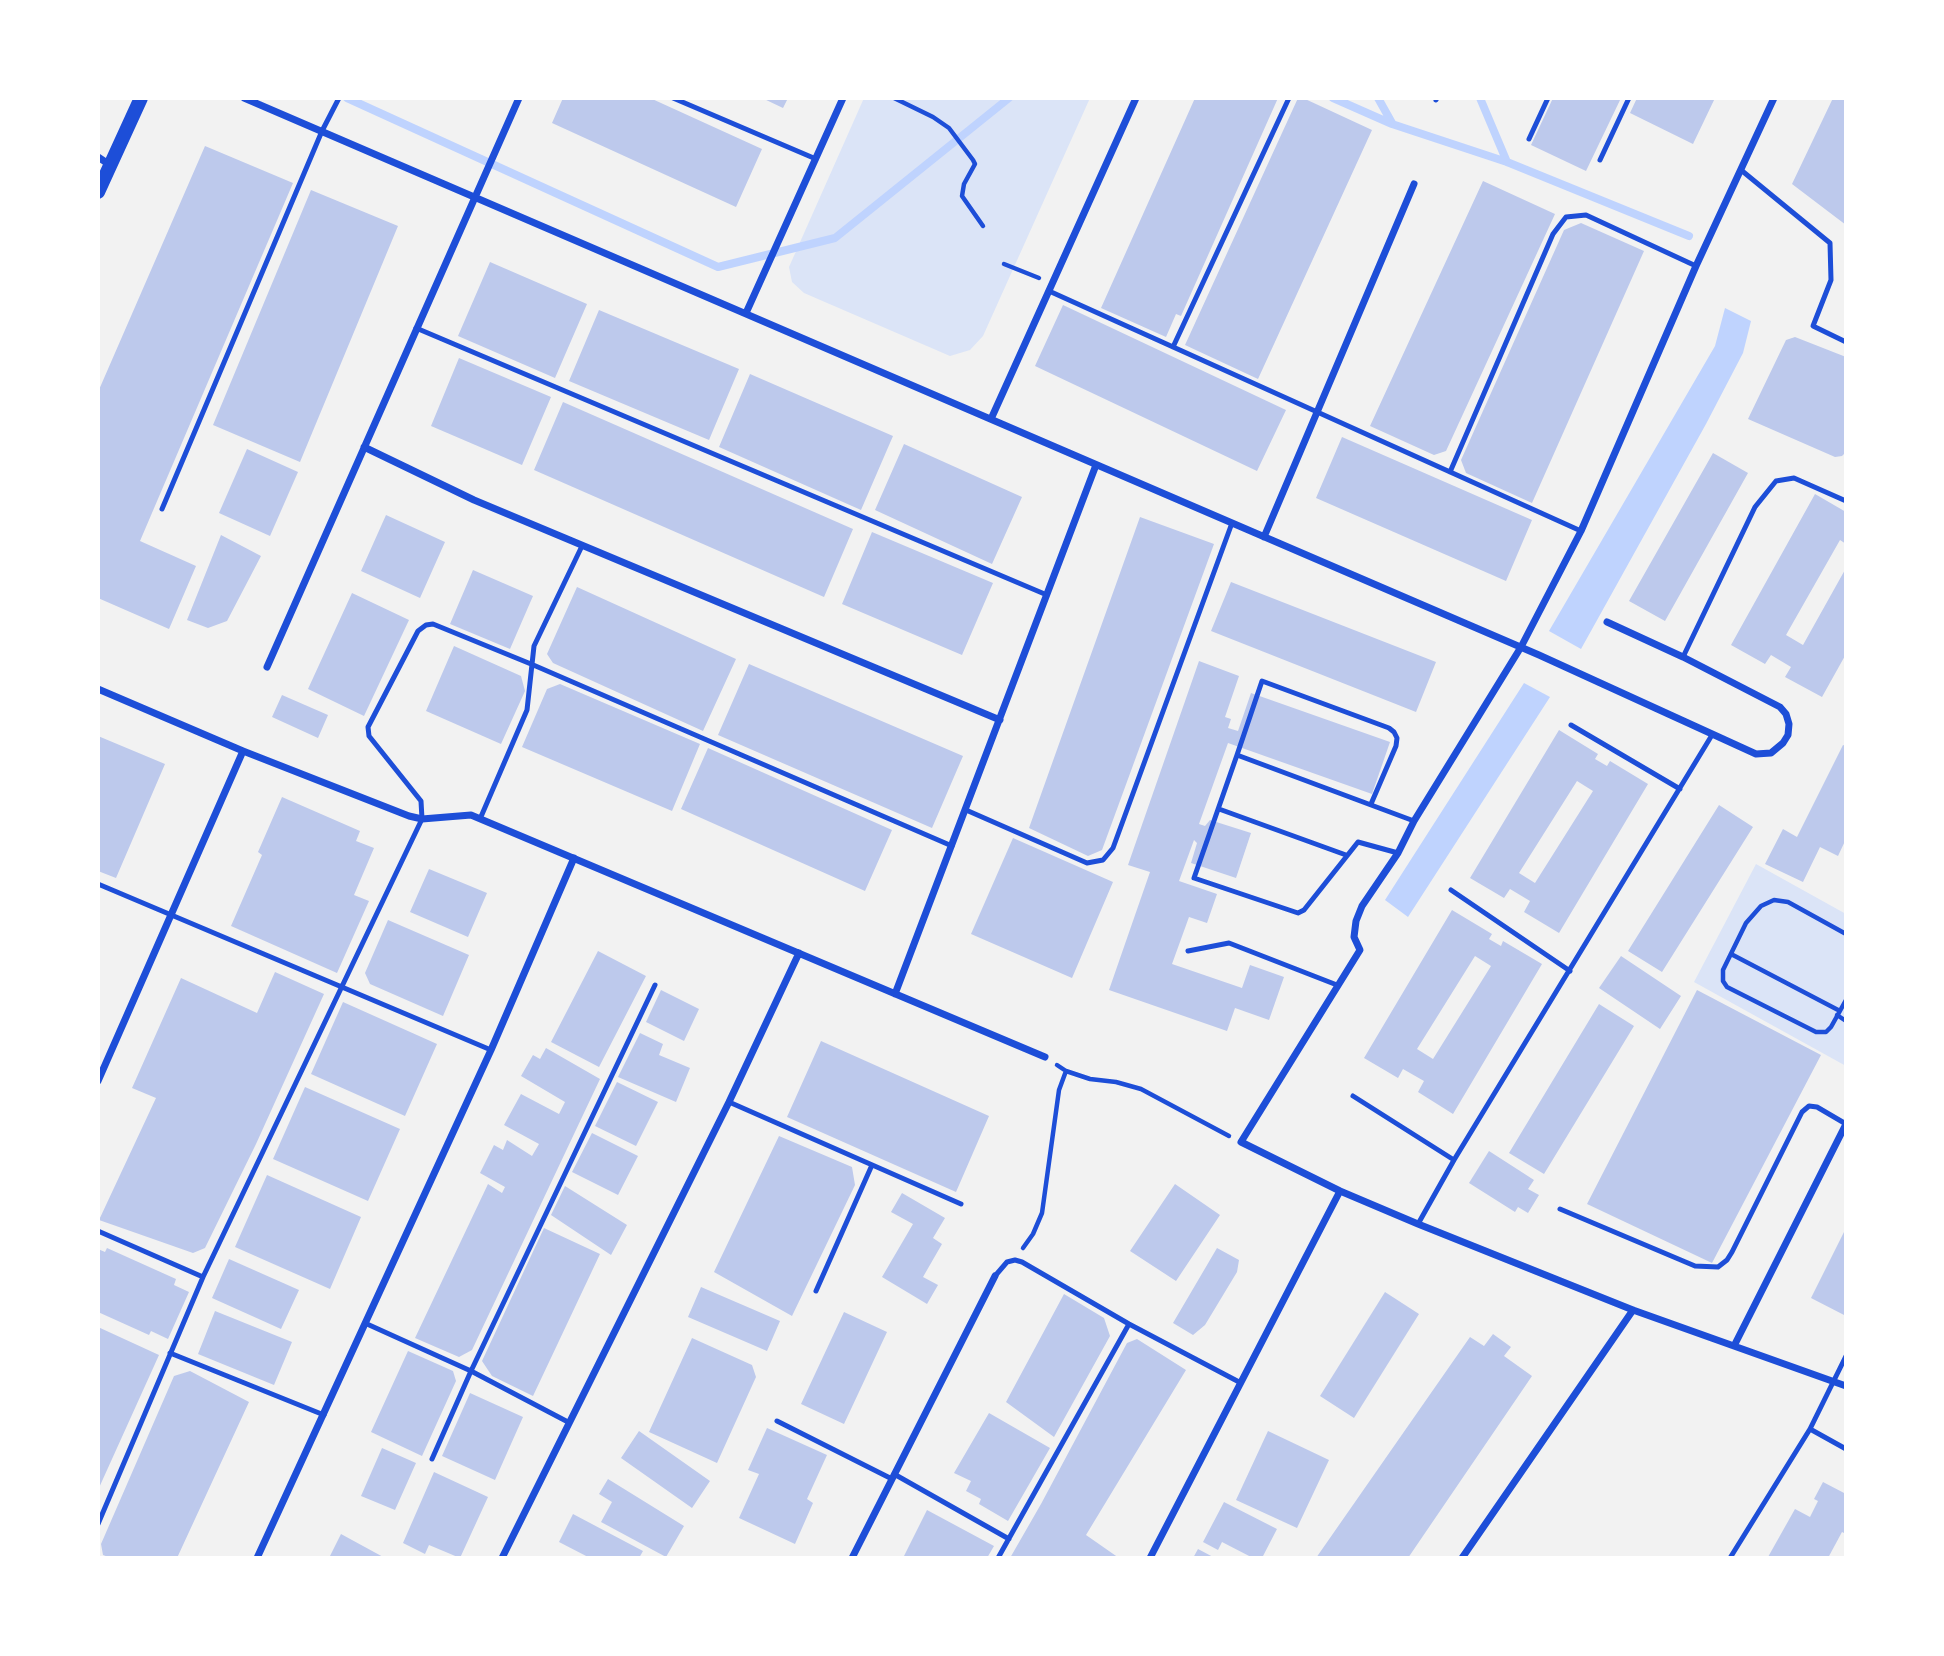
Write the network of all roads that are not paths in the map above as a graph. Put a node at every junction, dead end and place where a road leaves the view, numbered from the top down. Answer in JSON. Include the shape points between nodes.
{"nodes":[{"id":1,"x":141,"y":98,"type":"edge"},
{"id":2,"x":244,"y":98,"type":"edge"},
{"id":3,"x":339,"y":98,"type":"edge"},
{"id":4,"x":519,"y":98,"type":"edge"},
{"id":5,"x":673,"y":98,"type":"edge"},
{"id":6,"x":694,"y":98,"type":"edge"},
{"id":7,"x":843,"y":98,"type":"edge"},
{"id":8,"x":1136,"y":98,"type":"edge"},
{"id":9,"x":1548,"y":98,"type":"edge"},
{"id":10,"x":1629,"y":98,"type":"edge"},
{"id":11,"x":1774,"y":98,"type":"edge"},
{"id":12,"x":1288,"y":100,"type":"edge"},
{"id":13,"x":690,"y":106,"type":"junction"},
{"id":14,"x":322,"y":131,"type":"junction"},
{"id":15,"x":1529,"y":139,"type":"dead end"},
{"id":16,"x":816,"y":159,"type":"junction"},
{"id":17,"x":1600,"y":160,"type":"dead end"},
{"id":18,"x":104,"y":161,"type":"edge"},
{"id":19,"x":1741,"y":170,"type":"junction"},
{"id":20,"x":1414,"y":184,"type":"dead end"},
{"id":21,"x":98,"y":191,"type":"edge"},
{"id":22,"x":474,"y":196,"type":"junction"},
{"id":23,"x":1696,"y":267,"type":"junction"},
{"id":24,"x":1051,"y":287,"type":"junction"},
{"id":25,"x":746,"y":313,"type":"junction"},
{"id":26,"x":416,"y":328,"type":"junction"},
{"id":27,"x":1846,"y":342,"type":"edge"},
{"id":28,"x":1173,"y":347,"type":"junction"},
{"id":29,"x":1317,"y":412,"type":"junction"},
{"id":30,"x":992,"y":419,"type":"junction"},
{"id":31,"x":363,"y":447,"type":"junction"},
{"id":32,"x":1097,"y":465,"type":"junction"},
{"id":33,"x":1450,"y":472,"type":"junction"},
{"id":34,"x":1846,"y":501,"type":"edge"},
{"id":35,"x":162,"y":509,"type":"dead end"},
{"id":36,"x":1232,"y":523,"type":"junction"},
{"id":37,"x":1581,"y":531,"type":"junction"},
{"id":38,"x":1264,"y":537,"type":"junction"},
{"id":39,"x":582,"y":546,"type":"junction"},
{"id":40,"x":1047,"y":595,"type":"junction"},
{"id":41,"x":1607,"y":622,"type":"dead end"},
{"id":42,"x":1521,"y":647,"type":"junction"},
{"id":43,"x":1683,"y":657,"type":"junction"},
{"id":44,"x":531,"y":664,"type":"junction"},
{"id":45,"x":267,"y":667,"type":"dead end"},
{"id":46,"x":98,"y":689,"type":"edge"},
{"id":47,"x":1000,"y":720,"type":"junction"},
{"id":48,"x":1571,"y":725,"type":"dead end"},
{"id":49,"x":1712,"y":735,"type":"junction"},
{"id":50,"x":243,"y":751,"type":"junction"},
{"id":51,"x":1237,"y":755,"type":"junction"},
{"id":52,"x":1680,"y":789,"type":"junction"},
{"id":53,"x":1371,"y":804,"type":"junction"},
{"id":54,"x":1219,"y":809,"type":"junction"},
{"id":55,"x":966,"y":810,"type":"junction"},
{"id":56,"x":422,"y":819,"type":"junction"},
{"id":57,"x":480,"y":819,"type":"junction"},
{"id":58,"x":1414,"y":821,"type":"junction"},
{"id":59,"x":952,"y":846,"type":"junction"},
{"id":60,"x":1398,"y":853,"type":"junction"},
{"id":61,"x":1346,"y":855,"type":"junction"},
{"id":62,"x":574,"y":858,"type":"junction"},
{"id":63,"x":98,"y":884,"type":"edge"},
{"id":64,"x":1451,"y":890,"type":"dead end"},
{"id":65,"x":171,"y":915,"type":"junction"},
{"id":66,"x":1188,"y":951,"type":"dead end"},
{"id":67,"x":799,"y":953,"type":"junction"},
{"id":68,"x":1570,"y":971,"type":"junction"},
{"id":69,"x":655,"y":985,"type":"dead end"},
{"id":70,"x":1337,"y":985,"type":"junction"},
{"id":71,"x":341,"y":987,"type":"junction"},
{"id":72,"x":895,"y":994,"type":"junction"},
{"id":73,"x":491,"y":1050,"type":"junction"},
{"id":74,"x":1045,"y":1057,"type":"road end"},
{"id":75,"x":98,"y":1081,"type":"edge"},
{"id":76,"x":1353,"y":1096,"type":"dead end"},
{"id":77,"x":729,"y":1102,"type":"junction"},
{"id":78,"x":1846,"y":1124,"type":"edge"},
{"id":79,"x":1454,"y":1160,"type":"junction"},
{"id":80,"x":872,"y":1165,"type":"junction"},
{"id":81,"x":1340,"y":1191,"type":"junction"},
{"id":82,"x":961,"y":1204,"type":"dead end"},
{"id":83,"x":1560,"y":1209,"type":"dead end"},
{"id":84,"x":1418,"y":1224,"type":"junction"},
{"id":85,"x":98,"y":1231,"type":"edge"},
{"id":86,"x":995,"y":1276,"type":"joint"},
{"id":87,"x":203,"y":1277,"type":"junction"},
{"id":88,"x":816,"y":1291,"type":"dead end"},
{"id":89,"x":1633,"y":1310,"type":"junction"},
{"id":90,"x":367,"y":1324,"type":"junction"},
{"id":91,"x":1129,"y":1324,"type":"junction"},
{"id":92,"x":1734,"y":1346,"type":"junction"},
{"id":93,"x":170,"y":1353,"type":"junction"},
{"id":94,"x":1846,"y":1356,"type":"edge"},
{"id":95,"x":471,"y":1371,"type":"junction"},
{"id":96,"x":1833,"y":1381,"type":"junction"},
{"id":97,"x":1241,"y":1383,"type":"junction"},
{"id":98,"x":1846,"y":1386,"type":"edge"},
{"id":99,"x":324,"y":1415,"type":"junction"},
{"id":100,"x":776,"y":1421,"type":"dead end"},
{"id":101,"x":568,"y":1422,"type":"junction"},
{"id":102,"x":1810,"y":1429,"type":"junction"},
{"id":103,"x":1846,"y":1448,"type":"edge"},
{"id":104,"x":432,"y":1460,"type":"dead end"},
{"id":105,"x":893,"y":1476,"type":"junction"},
{"id":106,"x":98,"y":1524,"type":"edge"},
{"id":107,"x":1009,"y":1539,"type":"junction"},
{"id":108,"x":257,"y":1558,"type":"edge"},
{"id":109,"x":502,"y":1558,"type":"edge"},
{"id":110,"x":852,"y":1558,"type":"edge"},
{"id":111,"x":998,"y":1558,"type":"edge"},
{"id":112,"x":1150,"y":1558,"type":"edge"},
{"id":113,"x":1462,"y":1558,"type":"edge"},
{"id":114,"x":1730,"y":1558,"type":"edge"}],
"edges":[{"from":1,"to":18,"type":"main road"},
{"from":2,"to":14,"type":"street"},
{"from":3,"to":14,"type":"lane"},
{"from":4,"to":22,"type":"street"},
{"from":5,"to":13,"type":"lane"},
{"from":6,"to":13,"type":"lane"},
{"from":7,"to":16,"type":"street"},
{"from":8,"to":24,"type":"street"},
{"from":9,"to":15,"type":"lane"},
{"from":10,"to":17,"type":"lane"},
{"from":11,"to":19,"type":"street"},
{"from":12,"to":28,"type":"lane"},
{"from":13,"to":16,"type":"lane"},
{"from":14,"to":22,"type":"street"},
{"from":14,"to":35,"type":"lane"},
{"from":16,"to":25,"type":"street"},
{"from":18,"to":21,"type":"main road"},
{"from":19,"to":23,"type":"street"},
{"from":19,"to":27,"type":"lane","via":[[1830,243],[1831,280],[1813,326]]},
{"from":20,"to":29,"type":"street"},
{"from":22,"to":25,"type":"street"},
{"from":22,"to":26,"type":"street"},
{"from":23,"to":33,"type":"lane","via":[[1586,215],[1566,217],[1553,234]]},
{"from":23,"to":37,"type":"street"},
{"from":24,"to":28,"type":"lane"},
{"from":24,"to":30,"type":"street"},
{"from":25,"to":30,"type":"street"},
{"from":26,"to":31,"type":"street"},
{"from":26,"to":40,"type":"lane"},
{"from":28,"to":29,"type":"lane"},
{"from":29,"to":33,"type":"lane"},
{"from":29,"to":38,"type":"street"},
{"from":30,"to":32,"type":"street"},
{"from":31,"to":39,"type":"street"},
{"from":31,"to":45,"type":"street"},
{"from":32,"to":36,"type":"street"},
{"from":32,"to":40,"type":"street"},
{"from":33,"to":37,"type":"lane"},
{"from":34,"to":43,"type":"lane","via":[[1794,478],[1776,481],[1755,508]]},
{"from":36,"to":38,"type":"street"},
{"from":36,"to":55,"type":"lane","via":[[1113,848],[1103,860],[1087,863]]},
{"from":37,"to":42,"type":"street"},
{"from":38,"to":42,"type":"street"},
{"from":39,"to":44,"type":"lane","via":[[534,646]]},
{"from":39,"to":47,"type":"street"},
{"from":40,"to":47,"type":"street"},
{"from":41,"to":43,"type":"street"},
{"from":42,"to":49,"type":"street"},
{"from":42,"to":58,"type":"street"},
{"from":43,"to":49,"type":"street","via":[[1780,707],[1789,724],[1783,743],[1764,755]]},
{"from":44,"to":56,"type":"lane","via":[[433,624],[418,631],[368,727],[369,736],[421,801]]},
{"from":44,"to":57,"type":"lane","via":[[527,709]]},
{"from":44,"to":59,"type":"lane"},
{"from":46,"to":50,"type":"street"},
{"from":47,"to":55,"type":"street"},
{"from":48,"to":52,"type":"lane"},
{"from":49,"to":52,"type":"lane"},
{"from":50,"to":56,"type":"street"},
{"from":50,"to":65,"type":"street"},
{"from":51,"to":53,"type":"lane"},
{"from":51,"to":53,"type":"lane","via":[[1262,681],[1394,732],[1396,746]]},
{"from":51,"to":54,"type":"lane"},
{"from":52,"to":68,"type":"lane"},
{"from":53,"to":58,"type":"lane"},
{"from":54,"to":61,"type":"lane"},
{"from":54,"to":61,"type":"lane","via":[[1194,878],[1298,913]]},
{"from":55,"to":59,"type":"street"},
{"from":56,"to":57,"type":"street","via":[[471,815]]},
{"from":56,"to":71,"type":"lane"},
{"from":57,"to":62,"type":"street"},
{"from":58,"to":60,"type":"street"},
{"from":59,"to":72,"type":"street"},
{"from":60,"to":61,"type":"lane","via":[[1358,842]]},
{"from":60,"to":70,"type":"street","via":[[1362,906],[1354,937],[1360,950]]},
{"from":62,"to":67,"type":"street"},
{"from":62,"to":73,"type":"street"},
{"from":63,"to":65,"type":"lane"},
{"from":64,"to":68,"type":"lane"},
{"from":65,"to":71,"type":"lane"},
{"from":65,"to":75,"type":"street"},
{"from":66,"to":70,"type":"lane","via":[[1229,943]]},
{"from":67,"to":72,"type":"street"},
{"from":67,"to":77,"type":"street"},
{"from":68,"to":79,"type":"lane"},
{"from":69,"to":95,"type":"lane"},
{"from":70,"to":81,"type":"street","via":[[1241,1142]]},
{"from":71,"to":73,"type":"lane"},
{"from":71,"to":87,"type":"lane"},
{"from":72,"to":74,"type":"street"},
{"from":73,"to":90,"type":"street"},
{"from":76,"to":79,"type":"lane"},
{"from":77,"to":80,"type":"lane"},
{"from":77,"to":101,"type":"street"},
{"from":78,"to":83,"type":"lane","via":[[1817,1107],[1802,1112],[1732,1252],[1718,1267],[1695,1266]]},
{"from":78,"to":92,"type":"street"},
{"from":79,"to":84,"type":"lane"},
{"from":80,"to":82,"type":"lane"},
{"from":80,"to":88,"type":"lane"},
{"from":81,"to":84,"type":"street"},
{"from":81,"to":97,"type":"street"},
{"from":84,"to":89,"type":"street"},
{"from":85,"to":87,"type":"lane"},
{"from":86,"to":91,"type":"lane","via":[[1007,1262],[1022,1262]]},
{"from":86,"to":105,"type":"street"},
{"from":87,"to":93,"type":"lane"},
{"from":89,"to":92,"type":"street"},
{"from":89,"to":113,"type":"street"},
{"from":90,"to":95,"type":"lane"},
{"from":90,"to":99,"type":"street"},
{"from":91,"to":97,"type":"lane"},
{"from":91,"to":107,"type":"lane"},
{"from":92,"to":96,"type":"street"},
{"from":93,"to":99,"type":"lane"},
{"from":93,"to":106,"type":"lane"},
{"from":94,"to":96,"type":"lane"},
{"from":95,"to":101,"type":"lane"},
{"from":95,"to":104,"type":"lane"},
{"from":96,"to":98,"type":"street"},
{"from":96,"to":102,"type":"lane"},
{"from":97,"to":112,"type":"street"},
{"from":99,"to":108,"type":"street"},
{"from":100,"to":105,"type":"lane"},
{"from":101,"to":109,"type":"street"},
{"from":102,"to":103,"type":"lane"},
{"from":102,"to":114,"type":"lane"},
{"from":105,"to":107,"type":"lane"},
{"from":105,"to":110,"type":"street"},
{"from":107,"to":111,"type":"lane"}]}
